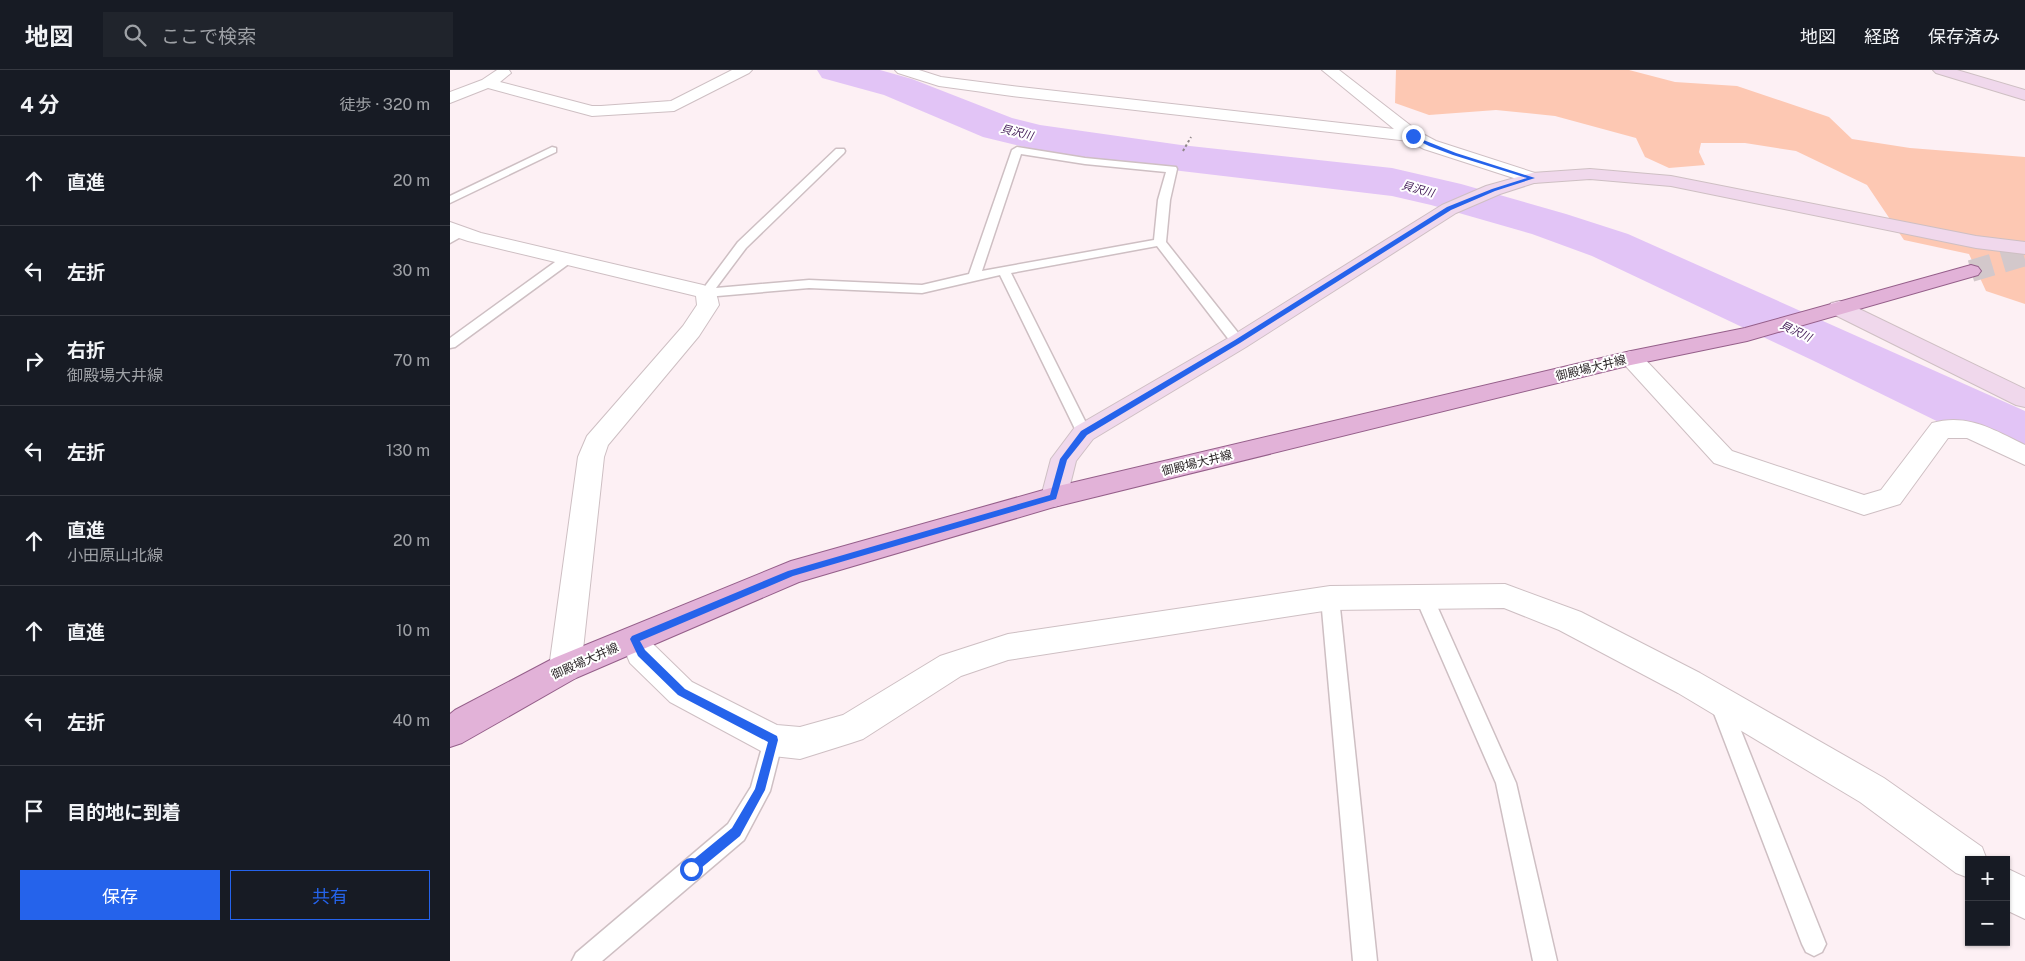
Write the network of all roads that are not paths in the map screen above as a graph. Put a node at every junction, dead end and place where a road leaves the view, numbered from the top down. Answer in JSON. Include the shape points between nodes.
{"nodes":[{"id":1,"x":510,"y":70,"type":"edge"},
{"id":2,"x":744,"y":70,"type":"edge"},
{"id":3,"x":903,"y":70,"type":"edge"},
{"id":4,"x":1330,"y":70,"type":"edge"},
{"id":5,"x":1941,"y":70,"type":"edge"},
{"id":6,"x":487,"y":84,"type":"junction"},
{"id":7,"x":2025,"y":95,"type":"edge"},
{"id":8,"x":450,"y":98,"type":"edge"},
{"id":9,"x":1413,"y":136,"type":"junction"},
{"id":10,"x":552,"y":150,"type":"dead end"},
{"id":11,"x":840,"y":151,"type":"dead end"},
{"id":12,"x":1532,"y":178,"type":"junction"},
{"id":13,"x":450,"y":200,"type":"edge"},
{"id":14,"x":454,"y":233,"type":"edge"},
{"id":15,"x":1160,"y":242,"type":"junction"},
{"id":16,"x":2025,"y":248,"type":"edge"},
{"id":17,"x":566,"y":260,"type":"junction"},
{"id":18,"x":1004,"y":271,"type":"junction"},
{"id":19,"x":1971,"y":271,"type":"tunnel mouth"},
{"id":20,"x":974,"y":276,"type":"junction"},
{"id":21,"x":706,"y":293,"type":"junction"},
{"id":22,"x":1839,"y":308,"type":"junction"},
{"id":23,"x":1238,"y":342,"type":"junction"},
{"id":24,"x":450,"y":344,"type":"edge"},
{"id":25,"x":1631,"y":358,"type":"junction"},
{"id":26,"x":2025,"y":399,"type":"edge"},
{"id":27,"x":1084,"y":433,"type":"junction"},
{"id":28,"x":2025,"y":456,"type":"edge"},
{"id":29,"x":1054,"y":497,"type":"junction"},
{"id":30,"x":1424,"y":597,"type":"junction"},
{"id":31,"x":1330,"y":598,"type":"junction"},
{"id":32,"x":635,"y":639,"type":"junction"},
{"id":33,"x":565,"y":668,"type":"junction"},
{"id":34,"x":1720,"y":701,"type":"junction"},
{"id":35,"x":450,"y":732,"type":"edge"},
{"id":36,"x":773,"y":740,"type":"junction"},
{"id":37,"x":1965,"y":857,"type":"edge"},
{"id":38,"x":2010,"y":890,"type":"edge"},
{"id":39,"x":2025,"y":900,"type":"edge"},
{"id":40,"x":1814,"y":944,"type":"dead end"},
{"id":41,"x":584,"y":961,"type":"edge"},
{"id":42,"x":1365,"y":961,"type":"edge"},
{"id":43,"x":1545,"y":961,"type":"edge"}],
"edges":[{"from":1,"to":6,"type":"street"},
{"from":2,"to":6,"type":"street","via":[[674,106],[602,111]]},
{"from":3,"to":9,"type":"street","via":[[939,80],[1012,91]]},
{"from":4,"to":9,"type":"street"},
{"from":5,"to":7,"type":"street"},
{"from":6,"to":8,"type":"street"},
{"from":9,"to":12,"type":"street","via":[[1455,154]]},
{"from":10,"to":13,"type":"lane"},
{"from":11,"to":21,"type":"lane","via":[[742,246]]},
{"from":12,"to":16,"type":"street","via":[[1590,174],[1671,182],[1976,242]]},
{"from":12,"to":23,"type":"street","via":[[1449,209]]},
{"from":14,"to":17,"type":"street"},
{"from":15,"to":18,"type":"lane"},
{"from":15,"to":20,"type":"lane","via":[[1164,200],[1172,169],[1085,161],[1017,150]]},
{"from":15,"to":23,"type":"lane"},
{"from":17,"to":21,"type":"street"},
{"from":17,"to":24,"type":"lane"},
{"from":18,"to":20,"type":"lane"},
{"from":18,"to":27,"type":"lane"},
{"from":19,"to":22,"type":"main road","name":"御殿場大井線"},
{"from":20,"to":21,"type":"lane","via":[[922,289],[809,284]]},
{"from":21,"to":33,"type":"street","via":[[708,305],[691,331],[596,442],[591,457]]},
{"from":22,"to":25,"type":"main road","name":"御殿場大井線","via":[[1747,334]]},
{"from":22,"to":26,"type":"street"},
{"from":23,"to":27,"type":"street"},
{"from":25,"to":28,"type":"street","via":[[1723,457],[1864,505],[1890,498],[1941,430],[1971,430]]},
{"from":25,"to":29,"type":"main road","name":"御殿場大井線"},
{"from":27,"to":29,"type":"street","via":[[1064,459]]},
{"from":29,"to":32,"type":"main road","name":"御殿場大井線","via":[[791,573]]},
{"from":30,"to":31,"type":"street"},
{"from":30,"to":34,"type":"street","via":[[1505,596],[1570,621]]},
{"from":30,"to":43,"type":"lane","via":[[1506,782]]},
{"from":31,"to":36,"type":"street","via":[[1008,647],[950,666],[851,728],[800,743]]},
{"from":31,"to":42,"type":"lane"},
{"from":32,"to":33,"type":"main road","name":"御殿場大井線"},
{"from":32,"to":36,"type":"street","via":[[641,653],[681,692]]},
{"from":33,"to":35,"type":"main road","name":"御殿場大井線"},
{"from":34,"to":37,"type":"street","via":[[1872,790]]},
{"from":34,"to":40,"type":"lane"},
{"from":36,"to":41,"type":"lane","via":[[760,790],[736,832]]},
{"from":38,"to":39,"type":"street"}]}
